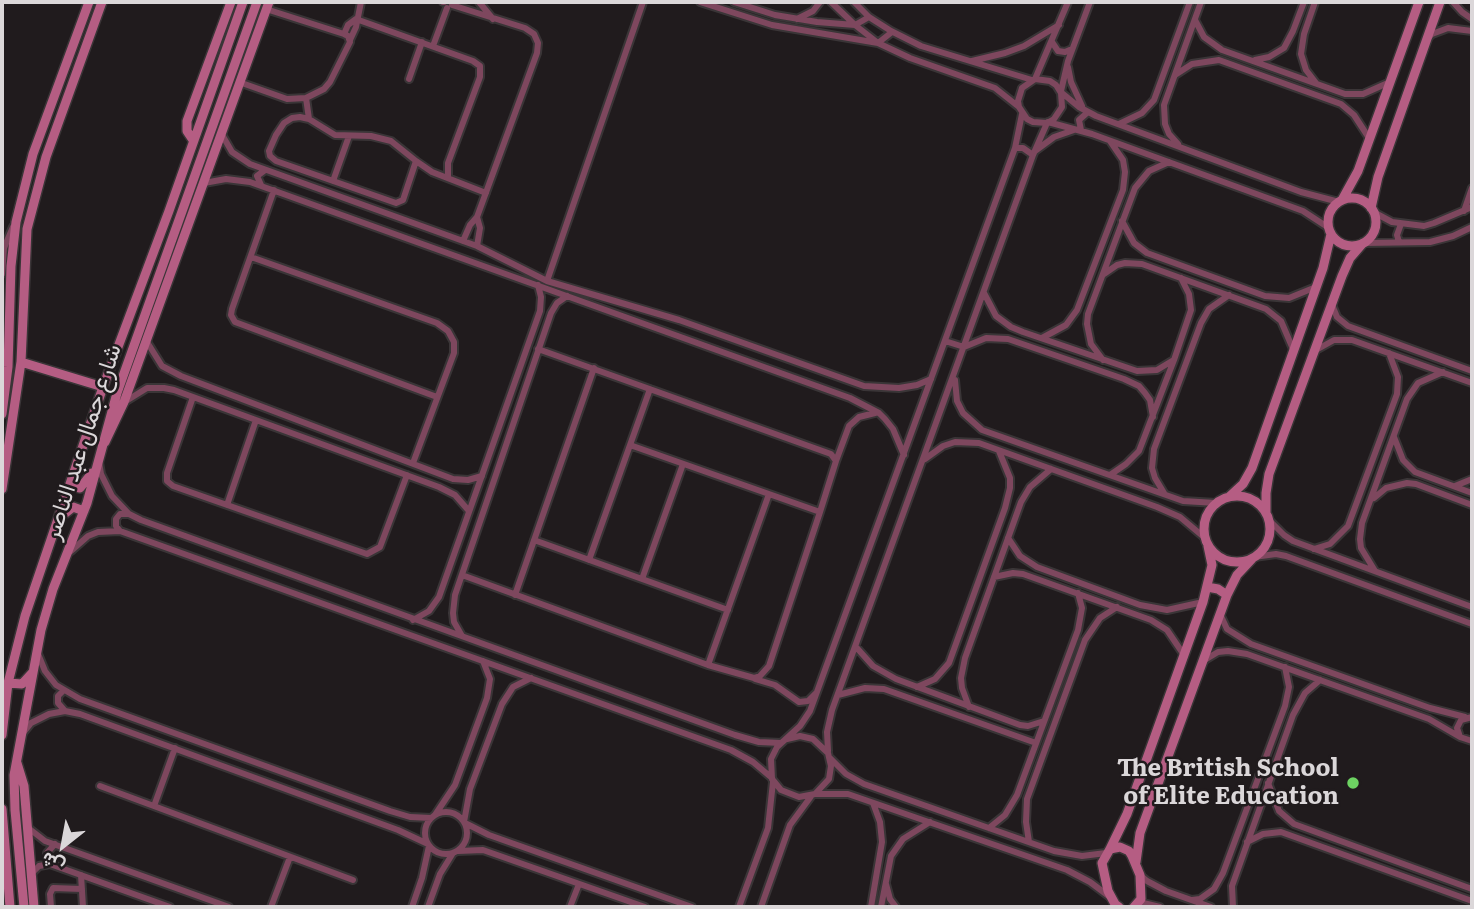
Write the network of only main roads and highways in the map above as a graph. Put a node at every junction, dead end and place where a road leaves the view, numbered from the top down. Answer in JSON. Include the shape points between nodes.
{"nodes":[{"id":1,"x":89,"y":2,"type":"edge"},
{"id":2,"x":102,"y":2,"type":"edge"},
{"id":3,"x":231,"y":2,"type":"edge"},
{"id":4,"x":243,"y":2,"type":"edge"},
{"id":5,"x":257,"y":2,"type":"edge"},
{"id":6,"x":1419,"y":2,"type":"edge"},
{"id":7,"x":1440,"y":2,"type":"edge"},
{"id":8,"x":267,"y":5,"type":"edge"},
{"id":9,"x":78,"y":33,"type":"junction"},
{"id":10,"x":90,"y":37,"type":"junction"},
{"id":11,"x":69,"y":55,"type":"junction"},
{"id":12,"x":81,"y":61,"type":"junction"},
{"id":13,"x":221,"y":102,"type":"junction"},
{"id":14,"x":228,"y":116,"type":"junction"},
{"id":15,"x":193,"y":140,"type":"junction"},
{"id":16,"x":1341,"y":201,"type":"junction"},
{"id":17,"x":1372,"y":209,"type":"junction"},
{"id":18,"x":190,"y":220,"type":"junction"},
{"id":19,"x":1330,"y":231,"type":"junction"},
{"id":20,"x":175,"y":232,"type":"junction"},
{"id":21,"x":1363,"y":243,"type":"junction"},
{"id":22,"x":21,"y":362,"type":"junction"},
{"id":23,"x":103,"y":387,"type":"junction"},
{"id":24,"x":2,"y":412,"type":"edge"},
{"id":25,"x":99,"y":456,"type":"junction"},
{"id":26,"x":1256,"y":456,"type":"junction"},
{"id":27,"x":1274,"y":463,"type":"junction"},
{"id":28,"x":94,"y":469,"type":"junction"},
{"id":29,"x":71,"y":486,"type":"junction"},
{"id":30,"x":2,"y":489,"type":"edge"},
{"id":31,"x":1230,"y":496,"type":"junction"},
{"id":32,"x":84,"y":511,"type":"junction"},
{"id":33,"x":1268,"y":516,"type":"junction"},
{"id":34,"x":58,"y":522,"type":"junction"},
{"id":35,"x":1206,"y":542,"type":"junction"},
{"id":36,"x":1253,"y":558,"type":"junction"},
{"id":37,"x":1207,"y":587,"type":"junction"},
{"id":38,"x":1227,"y":595,"type":"junction"},
{"id":39,"x":34,"y":670,"type":"junction"},
{"id":40,"x":8,"y":683,"type":"junction"},
{"id":41,"x":2,"y":736,"type":"edge"},
{"id":42,"x":16,"y":758,"type":"junction"},
{"id":43,"x":2,"y":808,"type":"edge"},
{"id":44,"x":1127,"y":814,"type":"junction"},
{"id":45,"x":1144,"y":820,"type":"junction"},
{"id":46,"x":1108,"y":851,"type":"junction"},
{"id":47,"x":1136,"y":862,"type":"junction"},
{"id":48,"x":1115,"y":904,"type":"edge"},
{"id":49,"x":8,"y":905,"type":"edge"},
{"id":50,"x":1137,"y":905,"type":"edge"},
{"id":51,"x":24,"y":907,"type":"edge"},
{"id":52,"x":34,"y":907,"type":"edge"}],
"edges":[{"from":1,"to":9,"type":"main road"},
{"from":2,"to":10,"type":"main road"},
{"from":3,"to":15,"type":"main road","via":[[187,121]]},
{"from":4,"to":15,"type":"main road","name":"شارع جمال عبد الناصر"},
{"from":5,"to":13,"type":"main road","name":"شارع جمال عبد الناصر"},
{"from":6,"to":16,"type":"main road","via":[[1353,181]]},
{"from":7,"to":17,"type":"main road","via":[[1378,177]]},
{"from":8,"to":14,"type":"main road"},
{"from":9,"to":10,"type":"main road","via":[[82,40]]},
{"from":9,"to":11,"type":"main road"},
{"from":10,"to":12,"type":"main road"},
{"from":11,"to":12,"type":"main road","via":[[77,54]]},
{"from":11,"to":24,"type":"main road","via":[[33,154],[16,222]]},
{"from":12,"to":22,"type":"main road","via":[[39,178],[27,229]]},
{"from":13,"to":14,"type":"main road"},
{"from":13,"to":20,"type":"main road","name":"شارع جمال عبد الناصر"},
{"from":14,"to":18,"type":"main road"},
{"from":15,"to":23,"type":"main road","name":"شارع جمال عبد الناصر"},
{"from":16,"to":17,"type":"main road","via":[[1358,199]]},
{"from":16,"to":19,"type":"main road","via":[[1329,213]]},
{"from":17,"to":21,"type":"main road","via":[[1375,228]]},
{"from":18,"to":20,"type":"main road"},
{"from":18,"to":25,"type":"main road","via":[[124,402]]},
{"from":19,"to":21,"type":"main road","via":[[1345,245]]},
{"from":19,"to":26,"type":"main road","via":[[1316,287]]},
{"from":20,"to":25,"type":"main road","name":"شارع جمال عبد الناصر"},
{"from":21,"to":27,"type":"main road","via":[[1350,258]]},
{"from":22,"to":23,"type":"main road"},
{"from":22,"to":30,"type":"main road"},
{"from":23,"to":29,"type":"main road","name":"شارع جمال عبد الناصر"},
{"from":25,"to":28,"type":"main road","name":"شارع جمال عبد الناصر"},
{"from":26,"to":27,"type":"main road"},
{"from":26,"to":31,"type":"main road","via":[[1243,484]]},
{"from":27,"to":33,"type":"main road","via":[[1267,484]]},
{"from":28,"to":29,"type":"main road","via":[[80,488]]},
{"from":28,"to":32,"type":"main road","name":"شارع جمال عبد الناصر"},
{"from":29,"to":34,"type":"main road","name":"شارع جمال عبد الناصر"},
{"from":31,"to":33,"type":"main road","via":[[1255,501]]},
{"from":31,"to":35,"type":"main road","via":[[1206,515]]},
{"from":32,"to":34,"type":"main road","via":[[69,508]]},
{"from":32,"to":39,"type":"main road","name":"شارع جمال عبد الناصر","via":[[46,609]]},
{"from":33,"to":36,"type":"main road","via":[[1269,537]]},
{"from":34,"to":40,"type":"main road","name":"شارع جمال عبد الناصر","via":[[25,616]]},
{"from":35,"to":36,"type":"main road","via":[[1228,561]]},
{"from":35,"to":37,"type":"main road","via":[[1212,565]]},
{"from":36,"to":38,"type":"main road"},
{"from":37,"to":38,"type":"main road"},
{"from":37,"to":44,"type":"main road"},
{"from":38,"to":45,"type":"main road"},
{"from":39,"to":40,"type":"main road","via":[[22,684]]},
{"from":39,"to":42,"type":"main road","name":"شارع جمال عبد الناصر"},
{"from":40,"to":41,"type":"main road","name":"شارع جمال عبد الناصر"},
{"from":42,"to":51,"type":"main road","name":"شارع جمال عبد الناصر","via":[[15,810]]},
{"from":42,"to":52,"type":"main road","via":[[24,786]]},
{"from":43,"to":49,"type":"main road"},
{"from":44,"to":45,"type":"main road","via":[[1136,821]]},
{"from":44,"to":46,"type":"main road"},
{"from":45,"to":47,"type":"main road"},
{"from":46,"to":47,"type":"main road","via":[[1125,849]]},
{"from":46,"to":48,"type":"main road","via":[[1103,869]]},
{"from":47,"to":50,"type":"main road","via":[[1142,893]]}]}
